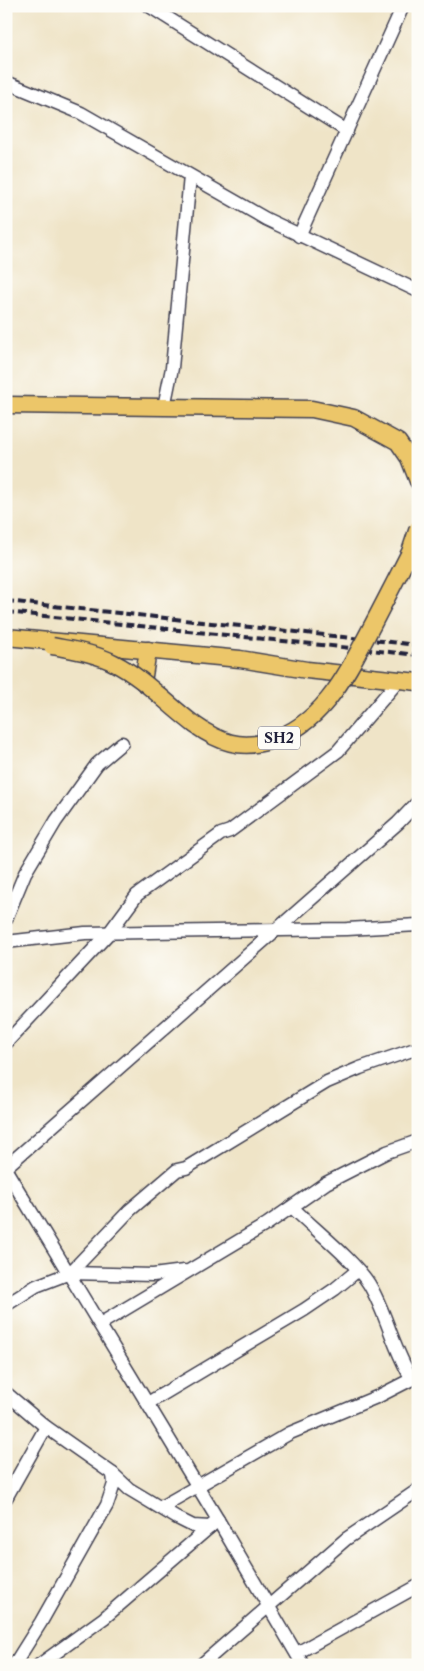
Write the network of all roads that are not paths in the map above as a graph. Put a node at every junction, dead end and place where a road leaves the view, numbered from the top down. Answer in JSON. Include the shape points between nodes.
{"nodes":[{"id":1,"x":149,"y":6,"type":"edge"},
{"id":2,"x":403,"y":6,"type":"edge"},
{"id":3,"x":6,"y":82,"type":"edge"},
{"id":4,"x":348,"y":131,"type":"junction"},
{"id":5,"x":190,"y":176,"type":"junction"},
{"id":6,"x":299,"y":236,"type":"junction"},
{"id":7,"x":418,"y":291,"type":"edge"},
{"id":8,"x":6,"y":405,"type":"edge"},
{"id":9,"x":164,"y":407,"type":"junction"},
{"id":10,"x":418,"y":481,"type":"edge"},
{"id":11,"x":418,"y":528,"type":"edge"},
{"id":12,"x":6,"y":638,"type":"edge"},
{"id":13,"x":148,"y":650,"type":"junction"},
{"id":14,"x":399,"y":680,"type":"junction"},
{"id":15,"x":143,"y":682,"type":"junction"},
{"id":16,"x":418,"y":682,"type":"edge"},
{"id":17,"x":122,"y":743,"type":"dead end"},
{"id":18,"x":418,"y":802,"type":"edge"},
{"id":19,"x":6,"y":918,"type":"edge"},
{"id":20,"x":418,"y":925,"type":"edge"},
{"id":21,"x":277,"y":930,"type":"junction"},
{"id":22,"x":110,"y":932,"type":"junction"},
{"id":23,"x":6,"y":942,"type":"edge"},
{"id":24,"x":6,"y":1043,"type":"edge"},
{"id":25,"x":418,"y":1048,"type":"edge"},
{"id":26,"x":418,"y":1141,"type":"edge"},
{"id":27,"x":6,"y":1169,"type":"edge"},
{"id":28,"x":293,"y":1208,"type":"junction"},
{"id":29,"x":189,"y":1270,"type":"junction"},
{"id":30,"x":358,"y":1270,"type":"junction"},
{"id":31,"x":70,"y":1273,"type":"junction"},
{"id":32,"x":6,"y":1304,"type":"edge"},
{"id":33,"x":100,"y":1324,"type":"junction"},
{"id":34,"x":415,"y":1377,"type":"edge"},
{"id":35,"x":6,"y":1393,"type":"edge"},
{"id":36,"x":148,"y":1403,"type":"junction"},
{"id":37,"x":46,"y":1427,"type":"junction"},
{"id":38,"x":113,"y":1474,"type":"junction"},
{"id":39,"x":198,"y":1486,"type":"junction"},
{"id":40,"x":418,"y":1490,"type":"edge"},
{"id":41,"x":6,"y":1498,"type":"edge"},
{"id":42,"x":161,"y":1507,"type":"junction"},
{"id":43,"x":214,"y":1523,"type":"junction"},
{"id":44,"x":418,"y":1586,"type":"edge"},
{"id":45,"x":269,"y":1606,"type":"junction"},
{"id":46,"x":300,"y":1659,"type":"edge"},
{"id":47,"x":14,"y":1665,"type":"edge"},
{"id":48,"x":39,"y":1665,"type":"edge"},
{"id":49,"x":200,"y":1665,"type":"edge"}],
"edges":[{"from":1,"to":4,"type":"street"},
{"from":2,"to":4,"type":"street"},
{"from":3,"to":5,"type":"street","via":[[81,113]]},
{"from":4,"to":6,"type":"street"},
{"from":5,"to":6,"type":"street"},
{"from":5,"to":9,"type":"street","via":[[172,368]]},
{"from":6,"to":7,"type":"street"},
{"from":8,"to":9,"type":"main road"},
{"from":9,"to":10,"type":"main road","via":[[312,409],[354,418],[398,442]]},
{"from":11,"to":15,"type":"main road","number":"SH2","bridge":true,"via":[[410,552],[335,692],[306,723],[286,736],[258,745],[240,746],[222,741],[196,726]]},
{"from":12,"to":13,"type":"main road"},
{"from":12,"to":15,"type":"main road","number":"SH2","bridge":true,"via":[[87,653],[114,663]]},
{"from":13,"to":14,"type":"main road"},
{"from":13,"to":15,"type":"main road"},
{"from":14,"to":16,"type":"main road"},
{"from":14,"to":22,"type":"street","via":[[338,751],[137,895]]},
{"from":17,"to":19,"type":"street","via":[[97,764],[56,821],[25,873]]},
{"from":18,"to":21,"type":"street"},
{"from":20,"to":21,"type":"street"},
{"from":21,"to":22,"type":"street"},
{"from":21,"to":27,"type":"street"},
{"from":22,"to":23,"type":"street"},
{"from":22,"to":24,"type":"street"},
{"from":25,"to":31,"type":"street","via":[[327,1082],[186,1168],[177,1170],[130,1210]]},
{"from":26,"to":28,"type":"street","via":[[348,1170]]},
{"from":27,"to":31,"type":"street"},
{"from":28,"to":29,"type":"street"},
{"from":28,"to":30,"type":"street"},
{"from":29,"to":31,"type":"street","via":[[153,1275]]},
{"from":29,"to":33,"type":"street"},
{"from":30,"to":34,"type":"street","via":[[369,1284],[400,1359]]},
{"from":30,"to":36,"type":"street","via":[[304,1310]]},
{"from":31,"to":32,"type":"street","via":[[36,1286]]},
{"from":31,"to":33,"type":"street"},
{"from":33,"to":36,"type":"street"},
{"from":34,"to":39,"type":"street","via":[[379,1396],[290,1433]]},
{"from":35,"to":37,"type":"street"},
{"from":36,"to":39,"type":"street"},
{"from":37,"to":38,"type":"street"},
{"from":37,"to":41,"type":"street"},
{"from":38,"to":42,"type":"street","via":[[129,1489]]},
{"from":38,"to":47,"type":"street","via":[[111,1496],[99,1520]]},
{"from":39,"to":42,"type":"street"},
{"from":39,"to":43,"type":"street"},
{"from":40,"to":45,"type":"street","via":[[346,1539]]},
{"from":42,"to":43,"type":"street","via":[[193,1526]]},
{"from":43,"to":45,"type":"street"},
{"from":43,"to":48,"type":"street","via":[[104,1618]]},
{"from":44,"to":46,"type":"street"},
{"from":45,"to":46,"type":"street"},
{"from":45,"to":49,"type":"street"}]}
